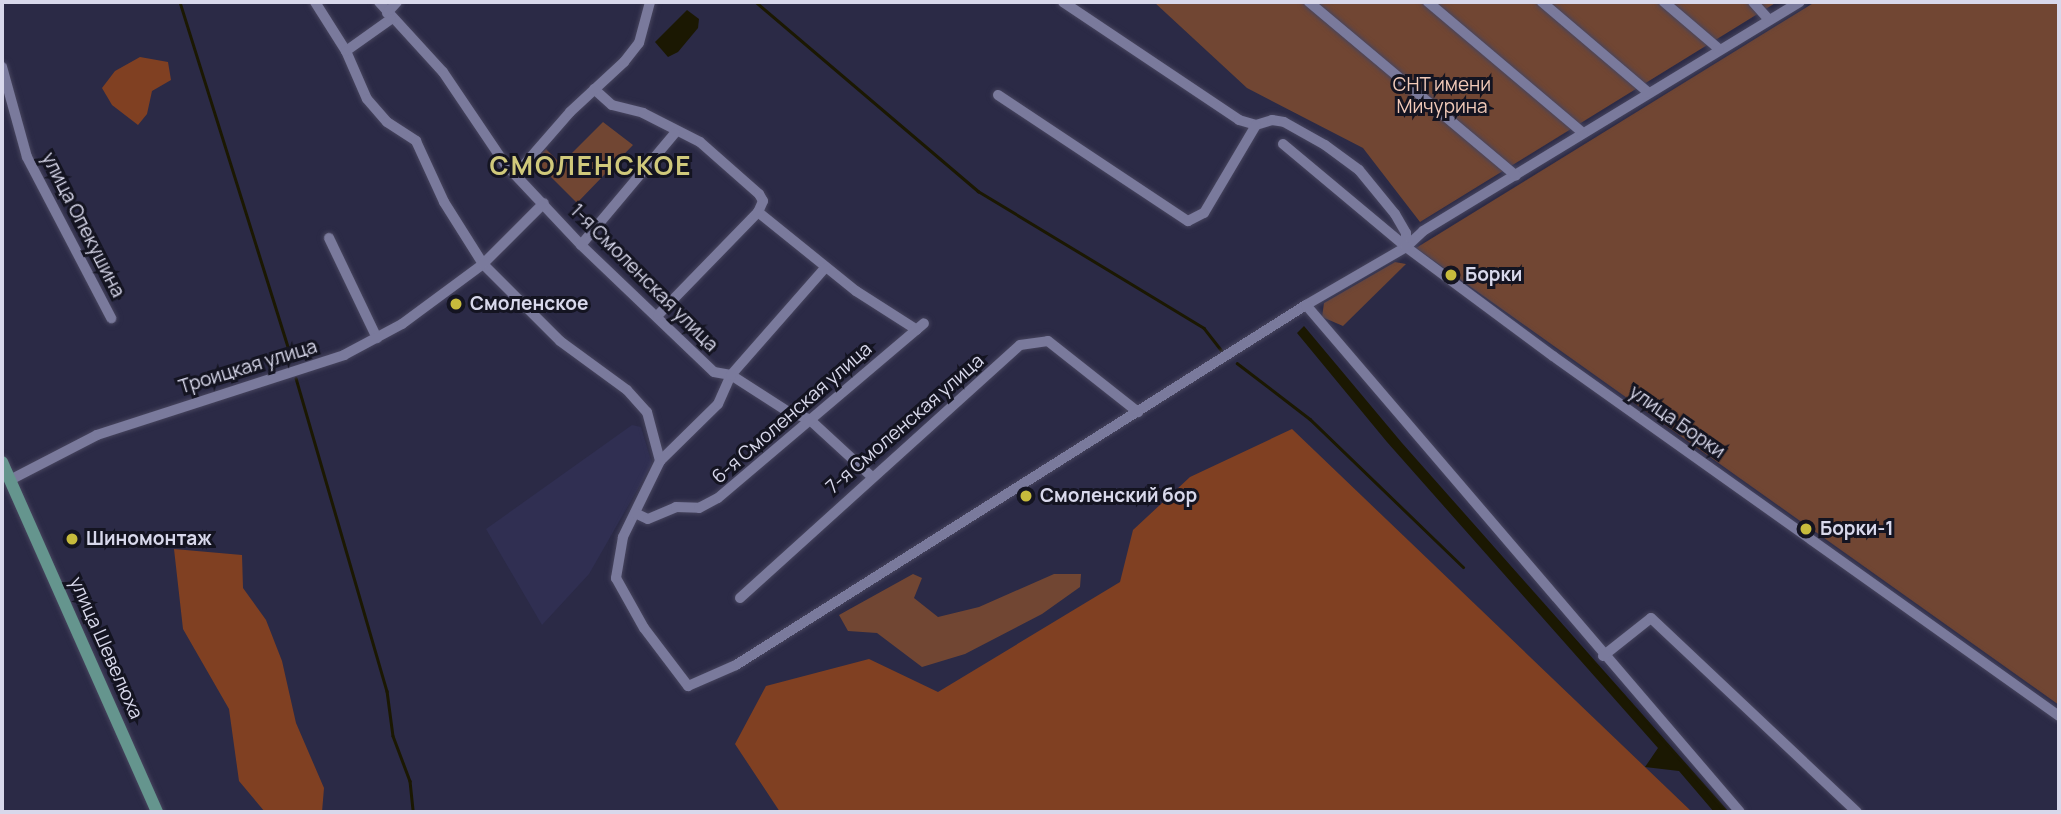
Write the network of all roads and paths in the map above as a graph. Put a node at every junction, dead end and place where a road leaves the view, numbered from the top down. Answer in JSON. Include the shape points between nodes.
{"nodes":[{"id":1,"x":314,"y":2,"type":"edge"},
{"id":2,"x":379,"y":2,"type":"edge"},
{"id":3,"x":397,"y":2,"type":"edge"},
{"id":4,"x":650,"y":2,"type":"edge"},
{"id":5,"x":1063,"y":2,"type":"edge"},
{"id":6,"x":1309,"y":2,"type":"edge"},
{"id":7,"x":1428,"y":2,"type":"edge"},
{"id":8,"x":1542,"y":2,"type":"edge"},
{"id":9,"x":1664,"y":2,"type":"edge"},
{"id":10,"x":1753,"y":2,"type":"edge"},
{"id":11,"x":1800,"y":2,"type":"edge"},
{"id":12,"x":389,"y":16,"type":"junction"},
{"id":13,"x":1769,"y":20,"type":"junction"},
{"id":14,"x":1720,"y":50,"type":"junction"},
{"id":15,"x":346,"y":51,"type":"junction"},
{"id":16,"x":2,"y":67,"type":"edge"},
{"id":17,"x":594,"y":89,"type":"junction"},
{"id":18,"x":1649,"y":93,"type":"junction"},
{"id":19,"x":998,"y":95,"type":"dead end"},
{"id":20,"x":1256,"y":125,"type":"junction"},
{"id":21,"x":675,"y":134,"type":"junction"},
{"id":22,"x":1583,"y":134,"type":"junction"},
{"id":23,"x":1283,"y":144,"type":"dead end"},
{"id":24,"x":516,"y":174,"type":"junction"},
{"id":25,"x":1516,"y":176,"type":"junction"},
{"id":26,"x":544,"y":203,"type":"junction"},
{"id":27,"x":758,"y":212,"type":"junction"},
{"id":28,"x":329,"y":238,"type":"dead end"},
{"id":29,"x":581,"y":245,"type":"junction"},
{"id":30,"x":1406,"y":247,"type":"junction"},
{"id":31,"x":483,"y":264,"type":"junction"},
{"id":32,"x":825,"y":268,"type":"junction"},
{"id":33,"x":1306,"y":305,"type":"junction"},
{"id":34,"x":658,"y":315,"type":"junction"},
{"id":35,"x":111,"y":318,"type":"dead end"},
{"id":36,"x":377,"y":338,"type":"junction"},
{"id":37,"x":731,"y":375,"type":"junction"},
{"id":38,"x":1138,"y":412,"type":"junction"},
{"id":39,"x":809,"y":419,"type":"junction"},
{"id":40,"x":660,"y":461,"type":"junction"},
{"id":41,"x":2,"y":462,"type":"edge"},
{"id":42,"x":871,"y":475,"type":"junction"},
{"id":43,"x":10,"y":480,"type":"junction"},
{"id":44,"x":635,"y":513,"type":"junction"},
{"id":45,"x":740,"y":598,"type":"dead end"},
{"id":46,"x":1603,"y":656,"type":"junction"},
{"id":47,"x":2059,"y":716,"type":"edge"},
{"id":48,"x":157,"y":812,"type":"edge"},
{"id":49,"x":1740,"y":812,"type":"edge"},
{"id":50,"x":1857,"y":812,"type":"edge"}],
"edges":[{"from":1,"to":15,"type":"street"},
{"from":2,"to":12,"type":"street","name":"1-я Смоленская улица"},
{"from":3,"to":12,"type":"street"},
{"from":4,"to":17,"type":"street","via":[[639,43]]},
{"from":5,"to":20,"type":"street","via":[[1238,120]]},
{"from":6,"to":25,"type":"street"},
{"from":7,"to":22,"type":"street"},
{"from":8,"to":18,"type":"street"},
{"from":9,"to":14,"type":"street"},
{"from":10,"to":13,"type":"street"},
{"from":11,"to":13,"type":"street"},
{"from":12,"to":15,"type":"street"},
{"from":12,"to":24,"type":"street","name":"1-я Смоленская улица","via":[[443,72],[465,111]]},
{"from":13,"to":14,"type":"street"},
{"from":14,"to":18,"type":"street"},
{"from":15,"to":31,"type":"street","via":[[367,99],[387,122],[416,141],[443,202]]},
{"from":16,"to":35,"type":"street","name":"улица Опекушина","via":[[27,157]]},
{"from":17,"to":21,"type":"street","via":[[612,105],[643,113]]},
{"from":17,"to":24,"type":"street"},
{"from":18,"to":22,"type":"street"},
{"from":19,"to":20,"type":"street","via":[[1188,221],[1204,213]]},
{"from":20,"to":30,"type":"street","via":[[1284,122],[1359,170],[1395,214],[1406,233]]},
{"from":21,"to":27,"type":"street","via":[[700,142],[759,194],[763,201]]},
{"from":21,"to":29,"type":"street"},
{"from":22,"to":25,"type":"street"},
{"from":23,"to":30,"type":"street","name":"улица Борки"},
{"from":24,"to":26,"type":"street","name":"1-я Смоленская улица"},
{"from":25,"to":30,"type":"street","via":[[1423,231]]},
{"from":26,"to":29,"type":"street","name":"1-я Смоленская улица"},
{"from":26,"to":31,"type":"street","name":"Троицкая улица"},
{"from":27,"to":32,"type":"street"},
{"from":27,"to":34,"type":"street"},
{"from":28,"to":36,"type":"street"},
{"from":29,"to":34,"type":"street","name":"1-я Смоленская улица"},
{"from":30,"to":33,"type":"street"},
{"from":30,"to":47,"type":"street","name":"улица Борки"},
{"from":31,"to":36,"type":"street","name":"Троицкая улица"},
{"from":31,"to":40,"type":"street","via":[[560,341],[640,405],[654,426]]},
{"from":32,"to":37,"type":"street"},
{"from":32,"to":39,"type":"street","name":"6-я Смоленская улица","via":[[920,327]]},
{"from":33,"to":38,"type":"street"},
{"from":33,"to":46,"type":"street"},
{"from":34,"to":37,"type":"street","name":"1-я Смоленская улица","via":[[714,372]]},
{"from":36,"to":43,"type":"street","name":"Троицкая улица","via":[[344,355],[97,435]]},
{"from":37,"to":39,"type":"street","name":"1-я Смоленская улица"},
{"from":37,"to":40,"type":"street","via":[[718,404]]},
{"from":38,"to":42,"type":"street","name":"7-я Смоленская улица","via":[[1057,348],[1036,342],[1014,349],[947,416]]},
{"from":38,"to":44,"type":"street","via":[[698,685],[688,686],[682,680],[616,578],[616,558]]},
{"from":39,"to":42,"type":"street","name":"1-я Смоленская улица"},
{"from":39,"to":44,"type":"street","name":"6-я Смоленская улица","via":[[718,498],[699,508],[676,507],[648,519]]},
{"from":40,"to":44,"type":"street"},
{"from":41,"to":43,"type":"main road","name":"улица Шевелюха"},
{"from":42,"to":45,"type":"street","name":"7-я Смоленская улица"},
{"from":43,"to":48,"type":"main road","name":"улица Шевелюха"},
{"from":46,"to":49,"type":"street"},
{"from":46,"to":50,"type":"street","via":[[1651,618]]}]}
